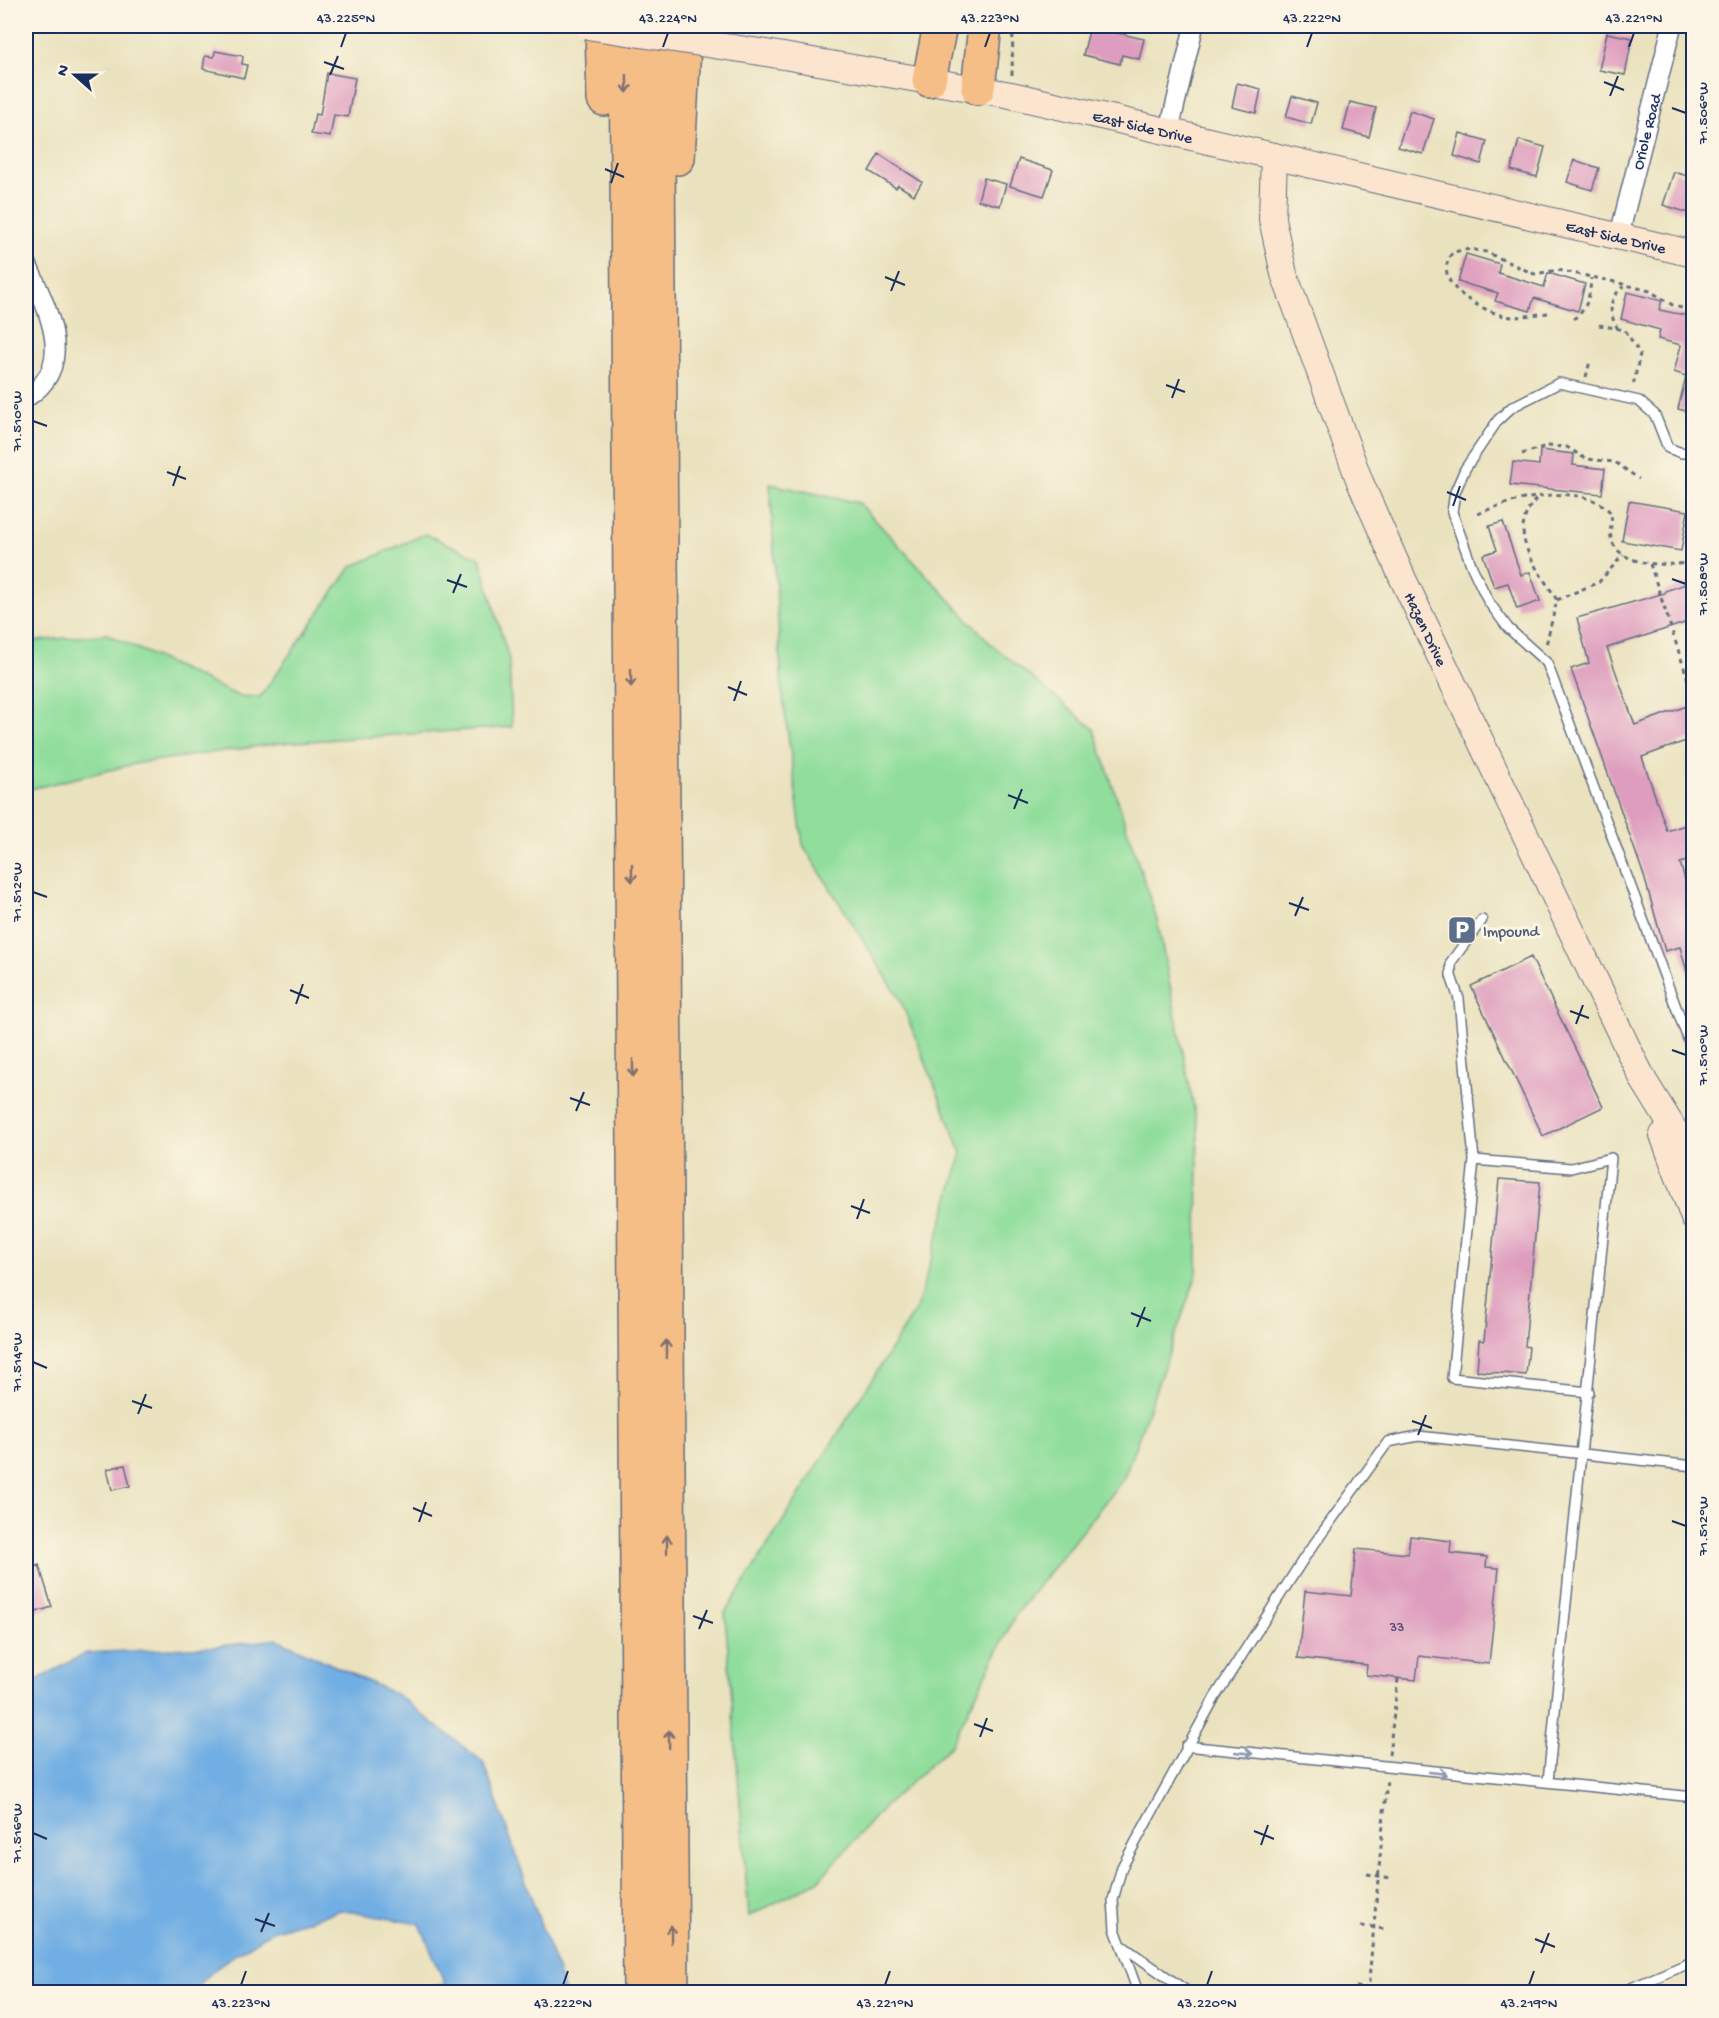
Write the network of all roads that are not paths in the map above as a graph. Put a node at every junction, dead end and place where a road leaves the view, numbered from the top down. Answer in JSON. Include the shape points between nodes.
{"nodes":[{"id":1,"x":587,"y":26,"type":"edge"},
{"id":2,"x":602,"y":26,"type":"edge"},
{"id":3,"x":626,"y":26,"type":"edge"},
{"id":4,"x":657,"y":26,"type":"edge"},
{"id":5,"x":685,"y":26,"type":"edge"},
{"id":6,"x":940,"y":26,"type":"edge"},
{"id":7,"x":985,"y":26,"type":"edge"},
{"id":8,"x":1194,"y":26,"type":"edge"},
{"id":9,"x":1672,"y":26,"type":"edge"},
{"id":10,"x":929,"y":80,"type":"junction"},
{"id":11,"x":978,"y":88,"type":"junction"},
{"id":12,"x":1169,"y":131,"type":"junction"},
{"id":13,"x":1274,"y":156,"type":"junction"},
{"id":14,"x":1620,"y":236,"type":"junction"},
{"id":15,"x":1694,"y":254,"type":"edge"},
{"id":16,"x":26,"y":261,"type":"edge"},
{"id":17,"x":26,"y":398,"type":"edge"},
{"id":18,"x":1694,"y":451,"type":"edge"},
{"id":19,"x":660,"y":468,"type":"junction"},
{"id":20,"x":630,"y":641,"type":"junction"},
{"id":21,"x":1482,"y":920,"type":"dead end"},
{"id":22,"x":1694,"y":1055,"type":"edge"},
{"id":23,"x":1644,"y":1081,"type":"junction"},
{"id":24,"x":1474,"y":1160,"type":"junction"},
{"id":25,"x":1694,"y":1162,"type":"edge"},
{"id":26,"x":1694,"y":1218,"type":"edge"},
{"id":27,"x":1589,"y":1392,"type":"junction"},
{"id":28,"x":1583,"y":1454,"type":"junction"},
{"id":29,"x":1694,"y":1466,"type":"edge"},
{"id":30,"x":1186,"y":1746,"type":"junction"},
{"id":31,"x":1548,"y":1781,"type":"junction"},
{"id":32,"x":1694,"y":1797,"type":"edge"},
{"id":33,"x":1121,"y":1945,"type":"junction"},
{"id":34,"x":1694,"y":1961,"type":"edge"},
{"id":35,"x":640,"y":1992,"type":"edge"},
{"id":36,"x":672,"y":1992,"type":"edge"},
{"id":37,"x":1138,"y":1992,"type":"edge"},
{"id":38,"x":1188,"y":1992,"type":"edge"},
{"id":39,"x":1622,"y":1992,"type":"edge"}],
"edges":[{"from":1,"to":10,"type":"street","name":"East Side Drive","bridge":true},
{"from":2,"to":20,"type":"highway","via":[[611,357]]},
{"from":3,"to":20,"type":"highway","one_way":true},
{"from":4,"to":19,"type":"highway"},
{"from":5,"to":19,"type":"highway"},
{"from":6,"to":10,"type":"highway"},
{"from":7,"to":11,"type":"highway"},
{"from":8,"to":12,"type":"street"},
{"from":9,"to":14,"type":"street","name":"Oriole Road"},
{"from":10,"to":11,"type":"street","name":"East Side Drive"},
{"from":11,"to":12,"type":"street","name":"East Side Drive"},
{"from":12,"to":13,"type":"street","name":"East Side Drive"},
{"from":13,"to":14,"type":"street","name":"East Side Drive"},
{"from":13,"to":23,"type":"street","name":"Hazen Drive","via":[[1272,219],[1284,274],[1360,482]]},
{"from":14,"to":15,"type":"street","name":"East Side Drive"},
{"from":16,"to":17,"type":"street","via":[[52,321],[56,361],[47,379]]},
{"from":18,"to":22,"type":"lane","via":[[1682,453],[1668,448],[1655,415],[1639,401],[1559,383],[1512,407],[1479,446],[1455,492],[1452,512],[1488,600],[1508,628],[1547,663]]},
{"from":36,"to":19,"type":"highway","one_way":true},
{"from":20,"to":35,"type":"highway","one_way":true},
{"from":21,"to":24,"type":"lane","via":[[1450,962],[1459,999]]},
{"from":23,"to":25,"type":"street","name":"Hazen Drive"},
{"from":23,"to":26,"type":"street","name":"Hazen Drive"},
{"from":24,"to":27,"type":"lane","via":[[1452,1378]]},
{"from":24,"to":27,"type":"lane","via":[[1571,1168],[1611,1158]]},
{"from":27,"to":28,"type":"lane"},
{"from":28,"to":29,"type":"lane"},
{"from":28,"to":30,"type":"lane","via":[[1418,1436],[1388,1442],[1305,1558]]},
{"from":28,"to":31,"type":"lane"},
{"from":30,"to":31,"type":"lane","one_way":true,"via":[[1515,1781]]},
{"from":30,"to":33,"type":"lane","via":[[1122,1867],[1113,1900],[1115,1929]]},
{"from":31,"to":32,"type":"lane"},
{"from":33,"to":37,"type":"lane"},
{"from":33,"to":38,"type":"lane"},
{"from":34,"to":39,"type":"lane"}]}
